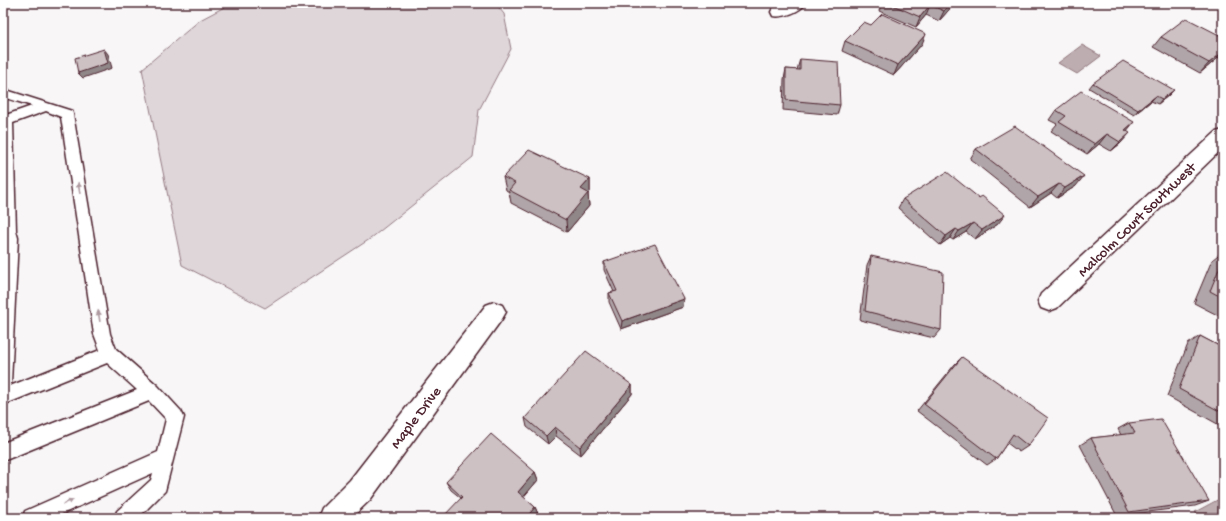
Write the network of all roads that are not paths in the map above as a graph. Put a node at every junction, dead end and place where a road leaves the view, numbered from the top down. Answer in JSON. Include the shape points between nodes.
{"nodes":[{"id":1,"x":798,"y":3,"type":"edge"},
{"id":2,"x":778,"y":12,"type":"dead end"},
{"id":3,"x":3,"y":93,"type":"edge"},
{"id":4,"x":46,"y":106,"type":"junction"},
{"id":5,"x":5,"y":121,"type":"edge"},
{"id":6,"x":1223,"y":137,"type":"edge"},
{"id":7,"x":6,"y":232,"type":"edge"},
{"id":8,"x":1049,"y":301,"type":"dead end"},
{"id":9,"x":494,"y":312,"type":"dead end"},
{"id":10,"x":109,"y":354,"type":"junction"},
{"id":11,"x":3,"y":383,"type":"edge"},
{"id":12,"x":152,"y":392,"type":"junction"},
{"id":13,"x":3,"y":397,"type":"edge"},
{"id":14,"x":3,"y":452,"type":"edge"},
{"id":15,"x":165,"y":458,"type":"junction"},
{"id":16,"x":32,"y":518,"type":"edge"},
{"id":17,"x":124,"y":518,"type":"edge"},
{"id":18,"x":332,"y":518,"type":"edge"}],
"edges":[{"from":1,"to":2,"type":"street"},
{"from":3,"to":4,"type":"lane"},
{"from":4,"to":5,"type":"lane"},
{"from":10,"to":4,"type":"lane","one_way":true,"via":[[102,334],[67,114]]},
{"from":5,"to":7,"type":"lane"},
{"from":6,"to":8,"type":"street","name":"Malcolm Court Southwest"},
{"from":7,"to":11,"type":"lane","via":[[11,238]]},
{"from":9,"to":18,"type":"street","name":"Maple Drive","via":[[360,490]]},
{"from":10,"to":12,"type":"lane"},
{"from":10,"to":13,"type":"lane"},
{"from":12,"to":14,"type":"lane"},
{"from":12,"to":15,"type":"lane","via":[[175,417]]},
{"from":16,"to":15,"type":"lane","one_way":true},
{"from":15,"to":17,"type":"lane","via":[[159,485]]}]}
